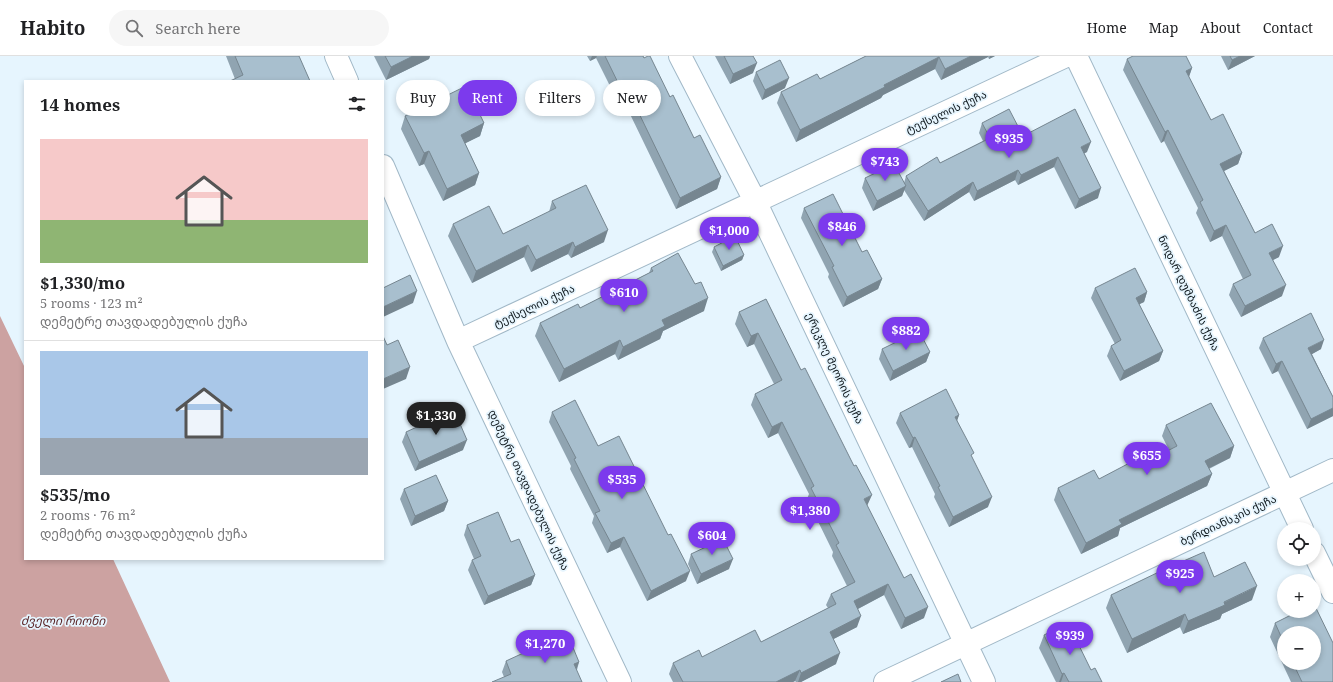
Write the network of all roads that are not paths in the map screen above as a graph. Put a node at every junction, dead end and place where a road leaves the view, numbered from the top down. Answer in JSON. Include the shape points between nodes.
{"nodes":[{"id":1,"x":336,"y":56,"type":"edge"},
{"id":2,"x":680,"y":56,"type":"edge"},
{"id":3,"x":1066,"y":56,"type":"edge"},
{"id":4,"x":1076,"y":56,"type":"edge"},
{"id":5,"x":347,"y":80,"type":"edge"},
{"id":6,"x":384,"y":168,"type":"edge"},
{"id":7,"x":755,"y":201,"type":"junction"},
{"id":8,"x":458,"y":341,"type":"junction"},
{"id":9,"x":1333,"y":470,"type":"edge"},
{"id":10,"x":1285,"y":493,"type":"junction"},
{"id":11,"x":1299,"y":522,"type":"edge"},
{"id":12,"x":1320,"y":566,"type":"edge"},
{"id":13,"x":1333,"y":592,"type":"edge"},
{"id":14,"x":966,"y":643,"type":"junction"},
{"id":15,"x":620,"y":682,"type":"edge"},
{"id":16,"x":885,"y":682,"type":"edge"},
{"id":17,"x":984,"y":682,"type":"edge"}],
"edges":[{"from":1,"to":5,"type":"street"},
{"from":2,"to":7,"type":"street","name":"ერეკლე მეორის ქუჩა"},
{"from":3,"to":7,"type":"street","name":"ტექსელის ქუჩა"},
{"from":4,"to":10,"type":"street","name":"ნოდარ დუმბაძის ქუჩა"},
{"from":6,"to":8,"type":"street","name":"დემეტრე თავდადებულის ქუჩა"},
{"from":7,"to":8,"type":"street","name":"ტექსელის ქუჩა"},
{"from":7,"to":14,"type":"street","name":"ერეკლე მეორის ქუჩა"},
{"from":8,"to":15,"type":"street","name":"დემეტრე თავდადებულის ქუჩა"},
{"from":9,"to":10,"type":"street","name":"ბერდიანსკის ქუჩა"},
{"from":10,"to":11,"type":"street","name":"ნოდარ დუმბაძის ქუჩა"},
{"from":10,"to":14,"type":"street","name":"ბერდიანსკის ქუჩა"},
{"from":12,"to":13,"type":"street"},
{"from":14,"to":16,"type":"street","name":"ბერდიანსკის ქუჩა"},
{"from":14,"to":17,"type":"street","name":"ერეკლე მეორის ქუჩა"}]}
